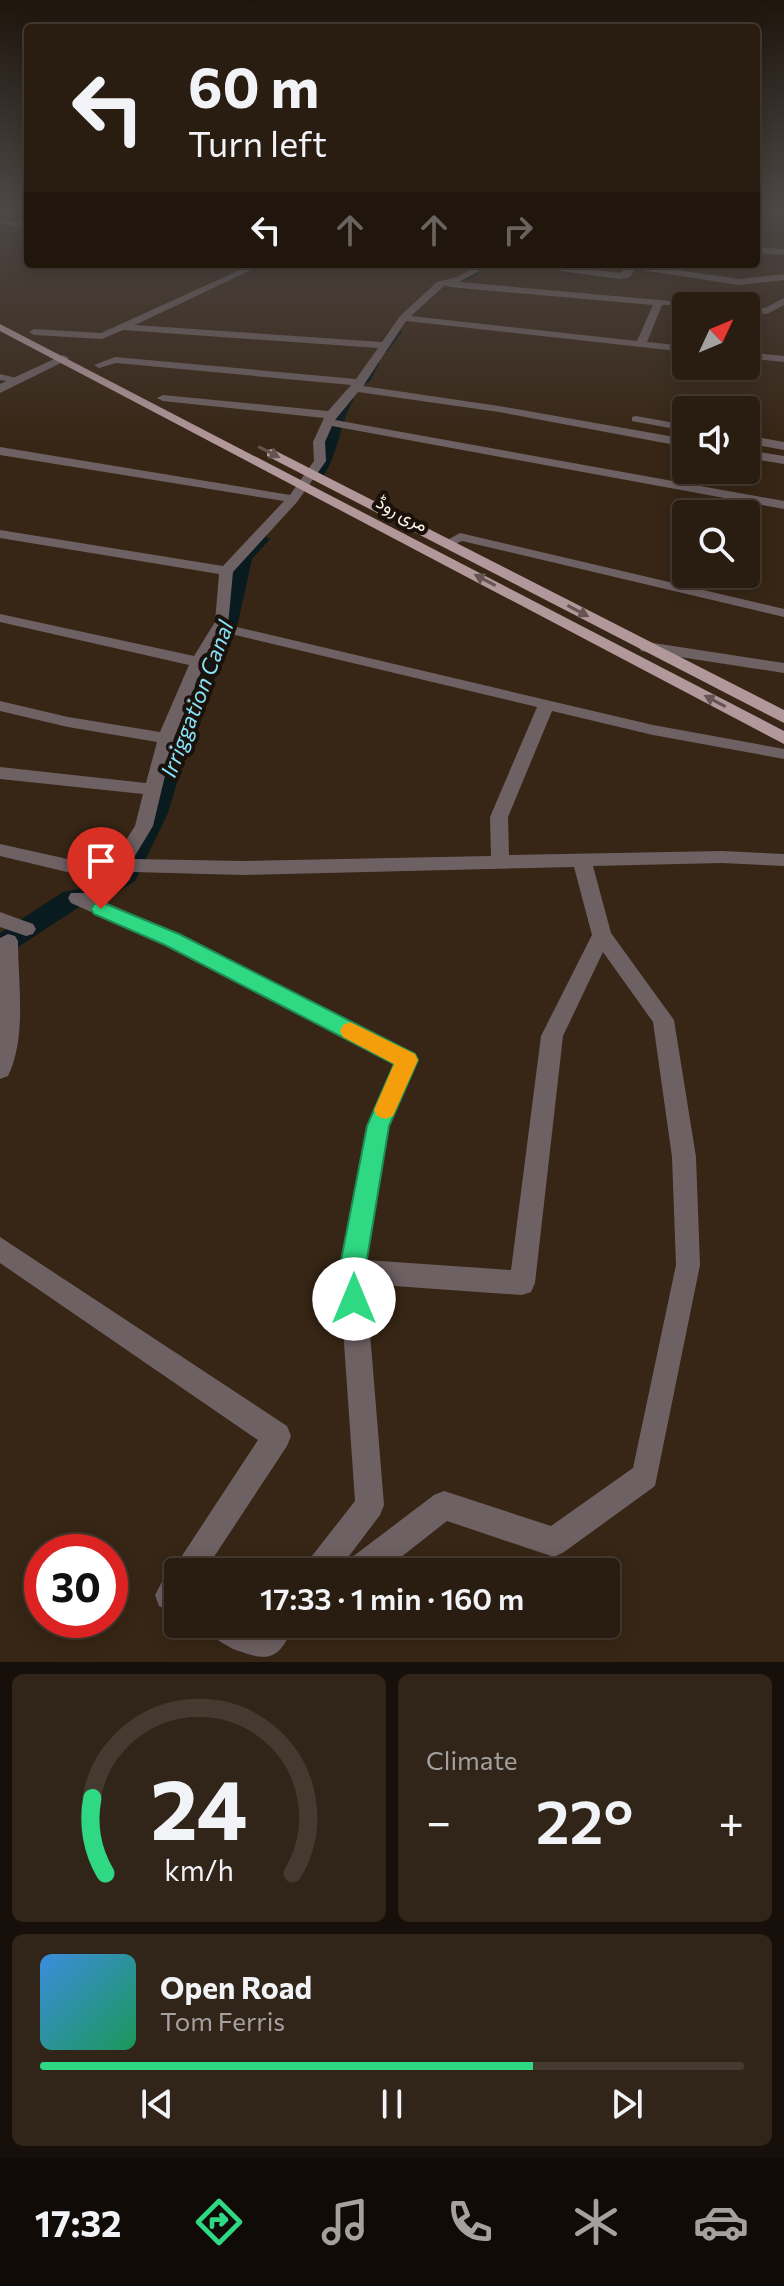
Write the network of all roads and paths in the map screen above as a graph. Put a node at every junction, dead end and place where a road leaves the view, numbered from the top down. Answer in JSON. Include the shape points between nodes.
{"nodes":[{"id":1,"x":211,"y":287,"type":"edge"},
{"id":2,"x":439,"y":287,"type":"edge"},
{"id":3,"x":435,"y":288,"type":"junction"},
{"id":4,"x":784,"y":301,"type":"edge"},
{"id":5,"x":659,"y":302,"type":"junction"},
{"id":6,"x":672,"y":303,"type":"edge"},
{"id":7,"x":760,"y":311,"type":"edge"},
{"id":8,"x":654,"y":314,"type":"junction"},
{"id":9,"x":0,"y":315,"type":"edge"},
{"id":10,"x":403,"y":318,"type":"junction"},
{"id":11,"x":0,"y":327,"type":"edge"},
{"id":12,"x":123,"y":327,"type":"junction"},
{"id":13,"x":34,"y":332,"type":"junction"},
{"id":14,"x":641,"y":343,"type":"junction"},
{"id":15,"x":384,"y":345,"type":"junction"},
{"id":16,"x":672,"y":347,"type":"edge"},
{"id":17,"x":760,"y":356,"type":"edge"},
{"id":18,"x":63,"y":358,"type":"junction"},
{"id":19,"x":784,"y":359,"type":"edge"},
{"id":20,"x":99,"y":365,"type":"junction"},
{"id":21,"x":0,"y":377,"type":"edge"},
{"id":22,"x":20,"y":380,"type":"junction"},
{"id":23,"x":359,"y":385,"type":"junction"},
{"id":24,"x":0,"y":389,"type":"edge"},
{"id":25,"x":159,"y":396,"type":"junction"},
{"id":26,"x":140,"y":399,"type":"junction"},
{"id":27,"x":330,"y":418,"type":"junction"},
{"id":28,"x":636,"y":419,"type":"dead end"},
{"id":29,"x":672,"y":425,"type":"edge"},
{"id":30,"x":245,"y":440,"type":"dead end"},
{"id":31,"x":672,"y":440,"type":"edge"},
{"id":32,"x":760,"y":442,"type":"edge"},
{"id":33,"x":259,"y":446,"type":"dead end"},
{"id":34,"x":784,"y":446,"type":"edge"},
{"id":35,"x":0,"y":451,"type":"edge"},
{"id":36,"x":760,"y":456,"type":"edge"},
{"id":37,"x":784,"y":460,"type":"edge"},
{"id":38,"x":293,"y":499,"type":"junction"},
{"id":39,"x":784,"y":505,"type":"edge"},
{"id":40,"x":0,"y":534,"type":"edge"},
{"id":41,"x":449,"y":543,"type":"junction"},
{"id":42,"x":226,"y":571,"type":"junction"},
{"id":43,"x":784,"y":613,"type":"edge"},
{"id":44,"x":0,"y":618,"type":"edge"},
{"id":45,"x":219,"y":627,"type":"junction"},
{"id":46,"x":647,"y":647,"type":"junction"},
{"id":47,"x":198,"y":662,"type":"junction"},
{"id":48,"x":784,"y":668,"type":"edge"},
{"id":49,"x":546,"y":705,"type":"junction"},
{"id":50,"x":0,"y":706,"type":"edge"},
{"id":51,"x":784,"y":717,"type":"edge"},
{"id":52,"x":166,"y":738,"type":"junction"},
{"id":53,"x":784,"y":738,"type":"edge"},
{"id":54,"x":784,"y":754,"type":"edge"},
{"id":55,"x":0,"y":773,"type":"edge"},
{"id":56,"x":153,"y":789,"type":"junction"},
{"id":57,"x":0,"y":850,"type":"edge"},
{"id":58,"x":784,"y":860,"type":"edge"},
{"id":59,"x":582,"y":861,"type":"junction"},
{"id":60,"x":500,"y":863,"type":"junction"},
{"id":61,"x":113,"y":876,"type":"junction"},
{"id":62,"x":78,"y":898,"type":"dead end"},
{"id":63,"x":0,"y":919,"type":"edge"},
{"id":64,"x":602,"y":935,"type":"junction"},
{"id":65,"x":0,"y":1070,"type":"edge"},
{"id":66,"x":0,"y":1249,"type":"edge"},
{"id":67,"x":352,"y":1271,"type":"junction"},
{"id":68,"x":195,"y":1558,"type":"edge"},
{"id":69,"x":330,"y":1558,"type":"edge"},
{"id":70,"x":376,"y":1558,"type":"edge"}],
"edges":[{"from":1,"to":12,"type":"street"},
{"from":2,"to":3,"type":"street"},
{"from":3,"to":5,"type":"street"},
{"from":3,"to":8,"type":"street"},
{"from":3,"to":10,"type":"street"},
{"from":4,"to":7,"type":"street"},
{"from":5,"to":6,"type":"street"},
{"from":5,"to":8,"type":"street"},
{"from":8,"to":14,"type":"street"},
{"from":9,"to":13,"type":"main road"},
{"from":10,"to":14,"type":"street"},
{"from":10,"to":15,"type":"street"},
{"from":11,"to":18,"type":"main road","name":"مری روڈ"},
{"from":12,"to":13,"type":"street","via":[[102,336]]},
{"from":12,"to":15,"type":"street"},
{"from":13,"to":20,"type":"main road"},
{"from":14,"to":16,"type":"street"},
{"from":15,"to":23,"type":"street"},
{"from":17,"to":19,"type":"street"},
{"from":18,"to":22,"type":"street"},
{"from":18,"to":26,"type":"main road","name":"مری روڈ"},
{"from":20,"to":23,"type":"street","via":[[130,361]]},
{"from":20,"to":25,"type":"main road"},
{"from":21,"to":22,"type":"street"},
{"from":22,"to":24,"type":"street"},
{"from":23,"to":27,"type":"street"},
{"from":23,"to":31,"type":"street"},
{"from":25,"to":26,"type":"main road"},
{"from":25,"to":27,"type":"street"},
{"from":25,"to":30,"type":"main road"},
{"from":53,"to":26,"type":"main road","name":"مری روڈ","one_way":true},
{"from":27,"to":38,"type":"street","via":[[319,442],[320,461]]},
{"from":27,"to":39,"type":"street"},
{"from":28,"to":29,"type":"street"},
{"from":32,"to":34,"type":"street"},
{"from":33,"to":41,"type":"main road","name":"مری روڈ","one_way":true},
{"from":35,"to":38,"type":"street"},
{"from":36,"to":37,"type":"street"},
{"from":38,"to":42,"type":"street"},
{"from":40,"to":42,"type":"street"},
{"from":41,"to":43,"type":"street","via":[[460,537]]},
{"from":41,"to":46,"type":"main road","name":"مری روڈ","one_way":true},
{"from":42,"to":45,"type":"street"},
{"from":44,"to":47,"type":"street"},
{"from":45,"to":47,"type":"street"},
{"from":45,"to":49,"type":"street"},
{"from":46,"to":48,"type":"street"},
{"from":46,"to":51,"type":"main road","name":"مری روڈ"},
{"from":47,"to":52,"type":"street"},
{"from":49,"to":54,"type":"street"},
{"from":49,"to":60,"type":"street","via":[[499,817]]},
{"from":50,"to":52,"type":"street"},
{"from":52,"to":56,"type":"street"},
{"from":55,"to":56,"type":"street"},
{"from":56,"to":61,"type":"street","via":[[144,826]]},
{"from":57,"to":61,"type":"street"},
{"from":58,"to":59,"type":"street"},
{"from":59,"to":60,"type":"street"},
{"from":59,"to":64,"type":"street"},
{"from":60,"to":61,"type":"street","via":[[131,865]]},
{"from":62,"to":67,"type":"street","via":[[407,1060],[378,1126]]},
{"from":63,"to":65,"type":"street","via":[[17,935]]},
{"from":64,"to":67,"type":"street","via":[[552,1036],[522,1283]]},
{"from":64,"to":70,"type":"street","via":[[663,1020],[684,1157],[688,1265],[645,1476],[554,1542],[444,1505]]},
{"from":66,"to":68,"type":"street","via":[[277,1436]]},
{"from":67,"to":69,"type":"street","via":[[370,1505]]}]}
